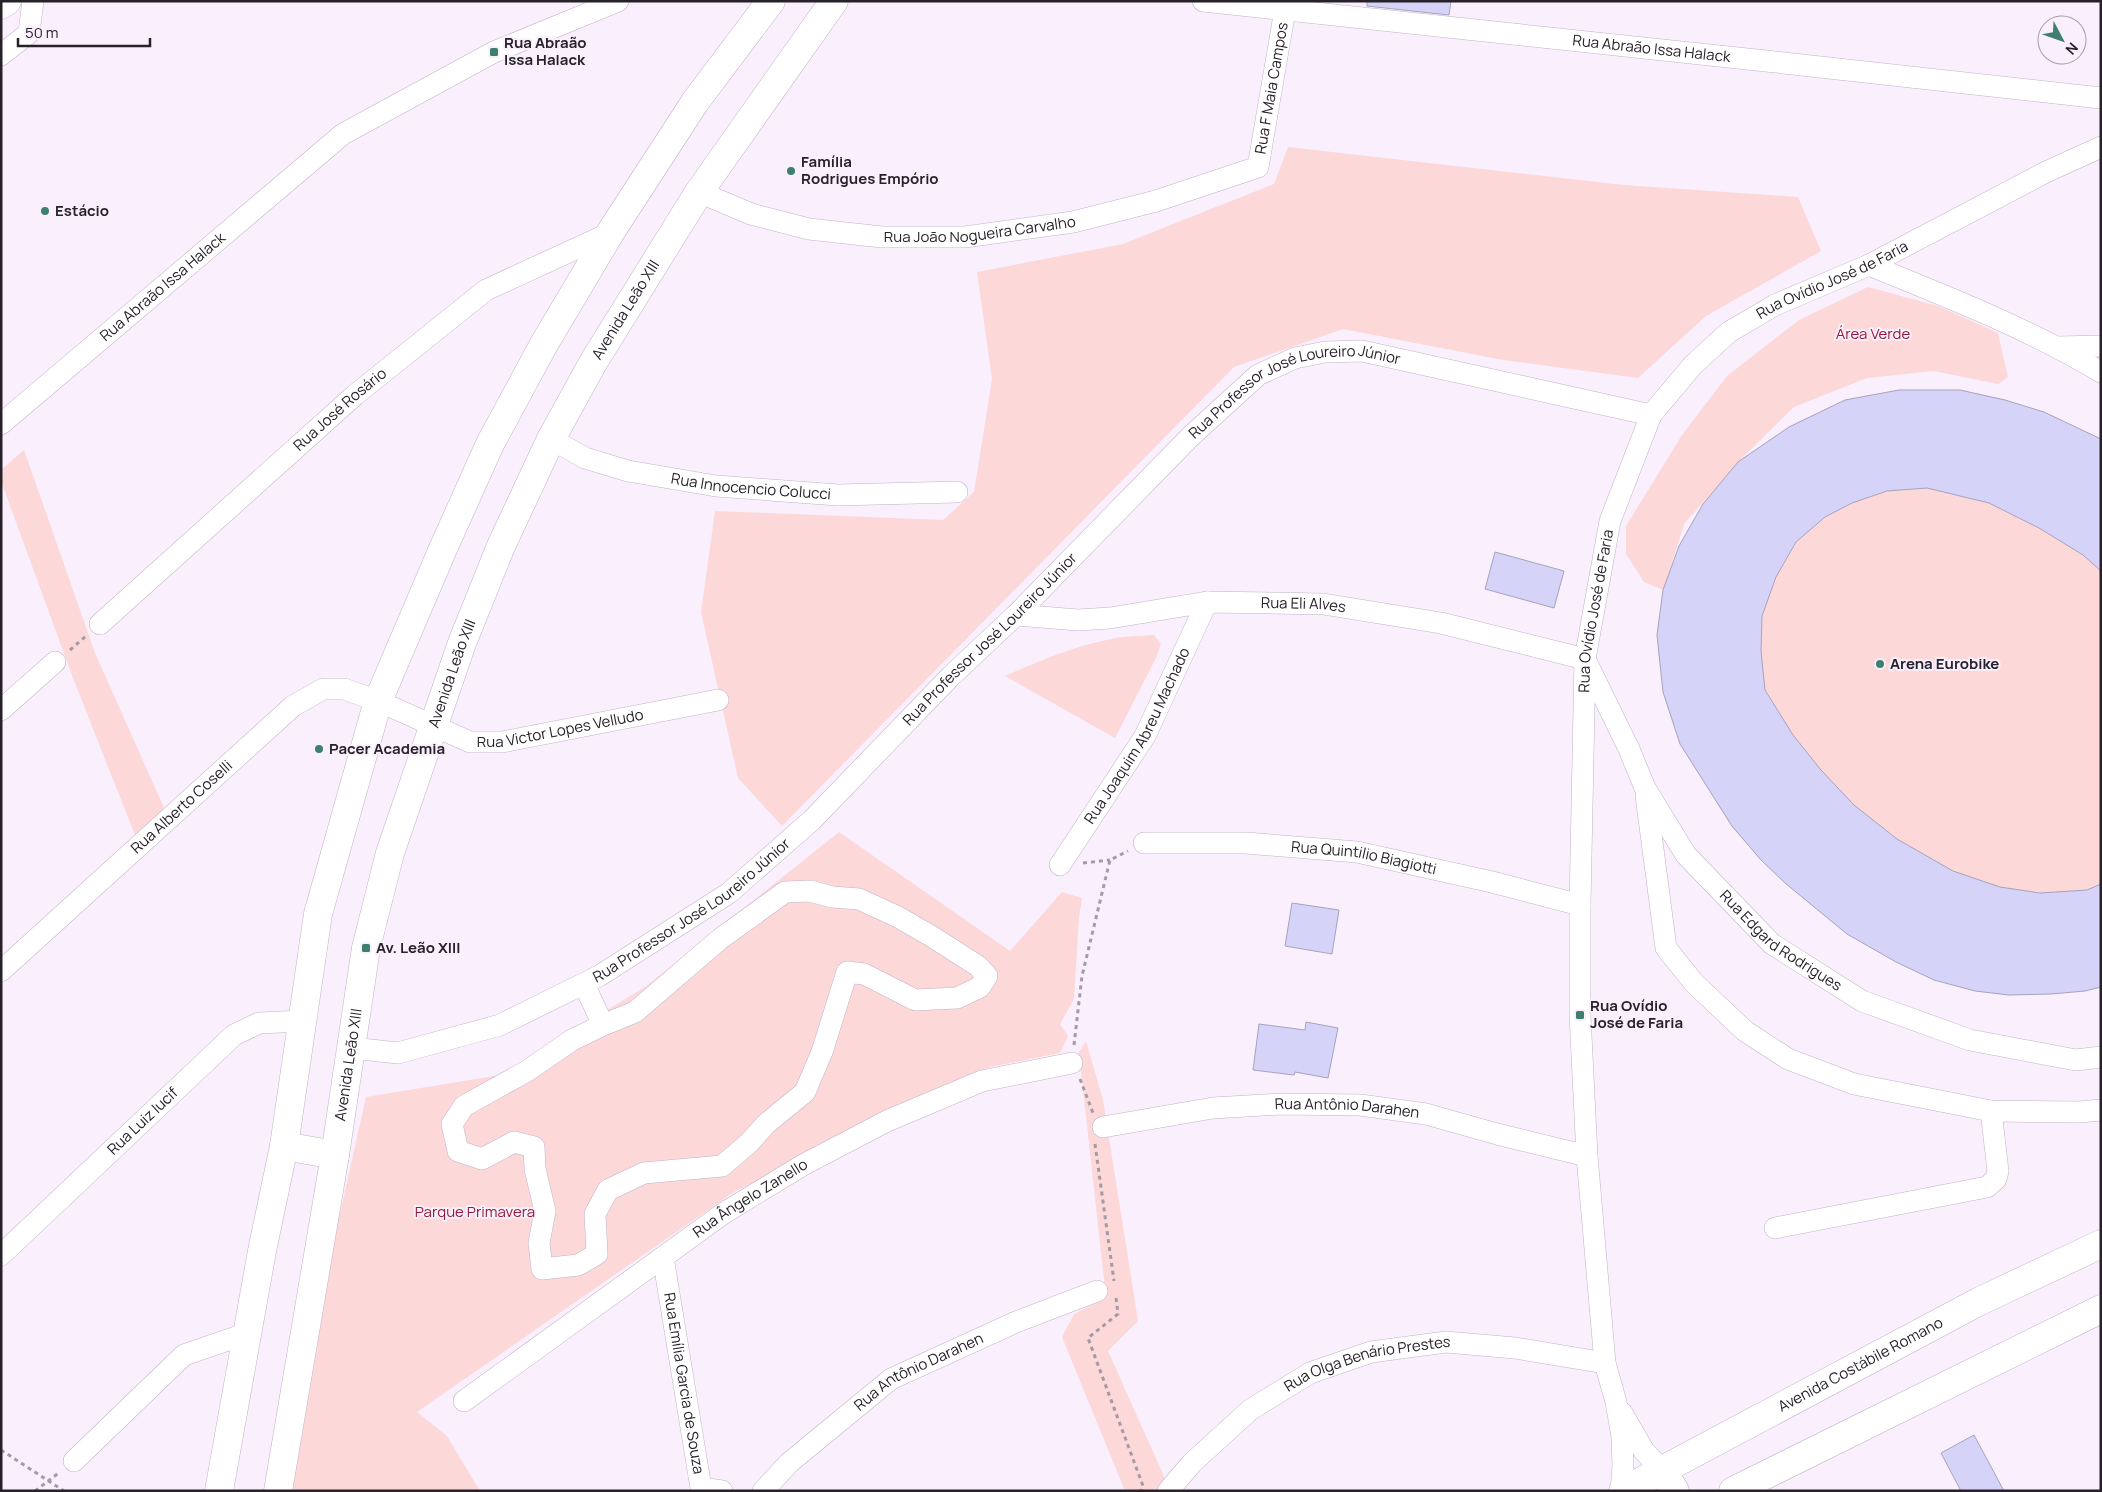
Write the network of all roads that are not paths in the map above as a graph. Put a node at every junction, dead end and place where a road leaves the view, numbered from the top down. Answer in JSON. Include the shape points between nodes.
{"nodes":[{"id":1,"x":6,"y":1,"type":"edge"},
{"id":2,"x":33,"y":1,"type":"edge"},
{"id":3,"x":618,"y":1,"type":"edge"},
{"id":4,"x":771,"y":1,"type":"edge"},
{"id":5,"x":834,"y":1,"type":"edge"},
{"id":6,"x":1203,"y":1,"type":"edge"},
{"id":7,"x":1,"y":6,"type":"edge"},
{"id":8,"x":1285,"y":10,"type":"junction"},
{"id":9,"x":1,"y":55,"type":"edge"},
{"id":10,"x":2101,"y":98,"type":"edge"},
{"id":11,"x":2101,"y":147,"type":"edge"},
{"id":12,"x":1258,"y":167,"type":"joint"},
{"id":13,"x":699,"y":192,"type":"junction"},
{"id":14,"x":610,"y":233,"type":"junction"},
{"id":15,"x":1869,"y":265,"type":"junction"},
{"id":16,"x":2101,"y":346,"type":"edge"},
{"id":17,"x":2058,"y":347,"type":"junction"},
{"id":18,"x":2101,"y":372,"type":"edge"},
{"id":19,"x":1651,"y":415,"type":"junction"},
{"id":20,"x":1,"y":424,"type":"edge"},
{"id":21,"x":550,"y":439,"type":"junction"},
{"id":22,"x":957,"y":492,"type":"dead end"},
{"id":23,"x":1207,"y":602,"type":"junction"},
{"id":24,"x":1016,"y":615,"type":"junction"},
{"id":25,"x":100,"y":624,"type":"road end"},
{"id":26,"x":1586,"y":659,"type":"junction"},
{"id":27,"x":55,"y":662,"type":"road end"},
{"id":28,"x":718,"y":700,"type":"dead end"},
{"id":29,"x":378,"y":701,"type":"junction"},
{"id":30,"x":1,"y":710,"type":"edge"},
{"id":31,"x":433,"y":726,"type":"junction"},
{"id":32,"x":1645,"y":788,"type":"junction"},
{"id":33,"x":1144,"y":843,"type":"road end"},
{"id":34,"x":1060,"y":865,"type":"dead end"},
{"id":35,"x":1580,"y":905,"type":"junction"},
{"id":36,"x":1,"y":971,"type":"edge"},
{"id":37,"x":584,"y":984,"type":"junction"},
{"id":38,"x":302,"y":1020,"type":"junction"},
{"id":39,"x":603,"y":1025,"type":"junction"},
{"id":40,"x":352,"y":1048,"type":"junction"},
{"id":41,"x":2101,"y":1057,"type":"edge"},
{"id":42,"x":1072,"y":1062,"type":"road end"},
{"id":43,"x":1991,"y":1110,"type":"junction"},
{"id":44,"x":2101,"y":1110,"type":"edge"},
{"id":45,"x":1103,"y":1127,"type":"road end"},
{"id":46,"x":284,"y":1146,"type":"junction"},
{"id":47,"x":335,"y":1155,"type":"junction"},
{"id":48,"x":1587,"y":1156,"type":"junction"},
{"id":49,"x":1775,"y":1228,"type":"dead end"},
{"id":50,"x":2101,"y":1244,"type":"edge"},
{"id":51,"x":1,"y":1255,"type":"edge"},
{"id":52,"x":663,"y":1257,"type":"junction"},
{"id":53,"x":1097,"y":1291,"type":"dead end"},
{"id":54,"x":2101,"y":1309,"type":"edge"},
{"id":55,"x":248,"y":1334,"type":"junction"},
{"id":56,"x":1605,"y":1363,"type":"junction"},
{"id":57,"x":464,"y":1401,"type":"dead end"},
{"id":58,"x":1616,"y":1402,"type":"junction"},
{"id":59,"x":74,"y":1461,"type":"road end"},
{"id":60,"x":1668,"y":1480,"type":"edge"},
{"id":61,"x":699,"y":1489,"type":"edge"},
{"id":62,"x":219,"y":1491,"type":"edge"},
{"id":63,"x":278,"y":1491,"type":"edge"},
{"id":64,"x":722,"y":1491,"type":"edge"},
{"id":65,"x":763,"y":1491,"type":"edge"},
{"id":66,"x":1168,"y":1491,"type":"edge"},
{"id":67,"x":1622,"y":1491,"type":"edge"},
{"id":68,"x":1733,"y":1491,"type":"edge"}],
"edges":[{"from":1,"to":7,"type":"main road"},
{"from":2,"to":9,"type":"street","via":[[29,33]]},
{"from":3,"to":20,"type":"street","name":"Rua Abraão Issa Halack","via":[[494,52],[343,134]]},
{"from":4,"to":14,"type":"main road","via":[[696,102]]},
{"from":5,"to":13,"type":"main road","name":"Avenida Leão XIII"},
{"from":6,"to":8,"type":"street","name":"Rua Abraão Issa Halack"},
{"from":8,"to":10,"type":"street","name":"Rua Abraão Issa Halack"},
{"from":8,"to":12,"type":"street","name":"Rua F Maia Campos"},
{"from":11,"to":15,"type":"street","name":"Rua Ovídio José de Faria","via":[[2046,172]]},
{"from":12,"to":13,"type":"street","name":"Rua João Nogueira Carvalho","via":[[1156,201],[1073,222],[965,237],[882,237],[809,228],[751,214]]},
{"from":13,"to":21,"type":"main road","name":"Avenida Leão XIII","via":[[594,361]]},
{"from":14,"to":25,"type":"street","name":"Rua José Rosário","via":[[486,290],[355,395]]},
{"from":14,"to":29,"type":"main road","via":[[490,444]]},
{"from":15,"to":17,"type":"street","via":[[1972,306]]},
{"from":15,"to":19,"type":"street","name":"Rua Ovídio José de Faria","via":[[1775,305],[1729,332],[1693,365]]},
{"from":16,"to":17,"type":"street"},
{"from":17,"to":18,"type":"street"},
{"from":19,"to":24,"type":"street","name":"Rua Professor José Loureiro Júnior","via":[[1362,351],[1325,352],[1295,358],[1258,375],[1191,436]]},
{"from":19,"to":26,"type":"street","name":"Rua Ovídio José de Faria","via":[[1610,521]]},
{"from":21,"to":22,"type":"street","name":"Rua Innocencio Colucci","via":[[585,458],[628,471],[716,486],[838,495]]},
{"from":21,"to":31,"type":"main road","name":"Avenida Leão XIII","via":[[500,546]]},
{"from":23,"to":24,"type":"street","name":"Rua Eli Alves","via":[[1110,618],[1078,620]]},
{"from":23,"to":26,"type":"street","name":"Rua Eli Alves","via":[[1323,604],[1441,623]]},
{"from":23,"to":34,"type":"street","name":"Rua Joaquim Abreu Machado","via":[[1145,736]]},
{"from":24,"to":37,"type":"street","name":"Rua Professor José Loureiro Júnior","via":[[812,820],[728,893]]},
{"from":26,"to":32,"type":"street","name":"Rua Edgard Rodrigues"},
{"from":26,"to":35,"type":"street","name":"Rua Ovídio José de Faria"},
{"from":27,"to":30,"type":"street"},
{"from":28,"to":31,"type":"street","name":"Rua Victor Lopes Velludo","via":[[502,742],[470,742]]},
{"from":29,"to":31,"type":"street","name":"Rua Victor Lopes Velludo"},
{"from":29,"to":36,"type":"street","name":"Rua Alberto Coselli","via":[[344,688],[323,689],[294,706]]},
{"from":29,"to":38,"type":"main road","via":[[318,914]]},
{"from":31,"to":40,"type":"main road","name":"Avenida Leão XIII","via":[[390,853],[368,938]]},
{"from":32,"to":41,"type":"street","name":"Rua Edgard Rodrigues","via":[[1686,855],[1772,944],[1862,1000],[1970,1040],[2076,1060]]},
{"from":32,"to":43,"type":"street","via":[[1666,948],[1701,990],[1745,1030],[1788,1059],[1854,1084]]},
{"from":33,"to":35,"type":"street","name":"Rua Quintilio Biagiotti","via":[[1246,843],[1358,852]]},
{"from":35,"to":48,"type":"street","name":"Rua Ovídio José de Faria","via":[[1580,1015]]},
{"from":37,"to":39,"type":"street"},
{"from":37,"to":40,"type":"street","name":"Rua Professor José Loureiro Júnior","via":[[491,1028],[398,1053]]},
{"from":38,"to":46,"type":"main road"},
{"from":38,"to":51,"type":"street","name":"Rua Luiz Iucif","via":[[259,1023],[234,1035]]},
{"from":39,"to":39,"type":"street","via":[[636,1012],[720,940],[784,892],[810,891],[859,899],[931,936],[978,966],[987,976],[980,987],[957,998],[915,1000],[864,974],[847,972],[822,1052],[804,1092],[722,1166],[644,1173],[608,1190],[595,1214],[597,1254],[578,1265],[542,1269],[539,1243],[545,1211],[535,1169],[534,1148],[514,1142],[482,1160],[458,1151],[452,1124],[464,1106],[527,1071],[572,1040]]},
{"from":40,"to":47,"type":"main road","name":"Avenida Leão XIII"},
{"from":42,"to":52,"type":"street","name":"Rua Ângelo Zanello","via":[[982,1081],[887,1121],[803,1165],[724,1213]]},
{"from":43,"to":44,"type":"street"},
{"from":43,"to":49,"type":"street","via":[[1998,1171],[1996,1179],[1987,1187]]},
{"from":45,"to":48,"type":"street","name":"Rua Antônio Darahen","via":[[1213,1108],[1360,1104],[1426,1114]]},
{"from":46,"to":47,"type":"main road"},
{"from":46,"to":55,"type":"main road"},
{"from":47,"to":63,"type":"main road","name":"Avenida Leão XIII"},
{"from":48,"to":56,"type":"street","name":"Rua Ovídio José de Faria"},
{"from":50,"to":60,"type":"main road","name":"Avenida Costábile Romano","via":[[1978,1302]]},
{"from":52,"to":57,"type":"street","name":"Rua Ângelo Zanello"},
{"from":52,"to":61,"type":"street","name":"Rua Emília Garcia de Souza"},
{"from":53,"to":65,"type":"street","name":"Rua Antônio Darahen","via":[[1016,1322],[891,1378],[789,1463]]},
{"from":54,"to":68,"type":"main road"},
{"from":55,"to":59,"type":"street","via":[[184,1355]]},
{"from":55,"to":62,"type":"main road"},
{"from":56,"to":58,"type":"street","name":"Rua Ovídio José de Faria"},
{"from":56,"to":66,"type":"street","name":"Rua Olga Benário Prestes","via":[[1515,1348],[1446,1342],[1371,1352],[1310,1373],[1250,1410],[1192,1463]]},
{"from":58,"to":60,"type":"street","name":"Rua Ovídio José de Faria","via":[[1644,1451]]},
{"from":58,"to":67,"type":"street","name":"Rua Ovídio José de Faria","via":[[1622,1438]]},
{"from":60,"to":67,"type":"main road","name":"Avenida Costábile Romano"},
{"from":61,"to":64,"type":"street","name":"Rua Emília Garcia de Souza"}]}
